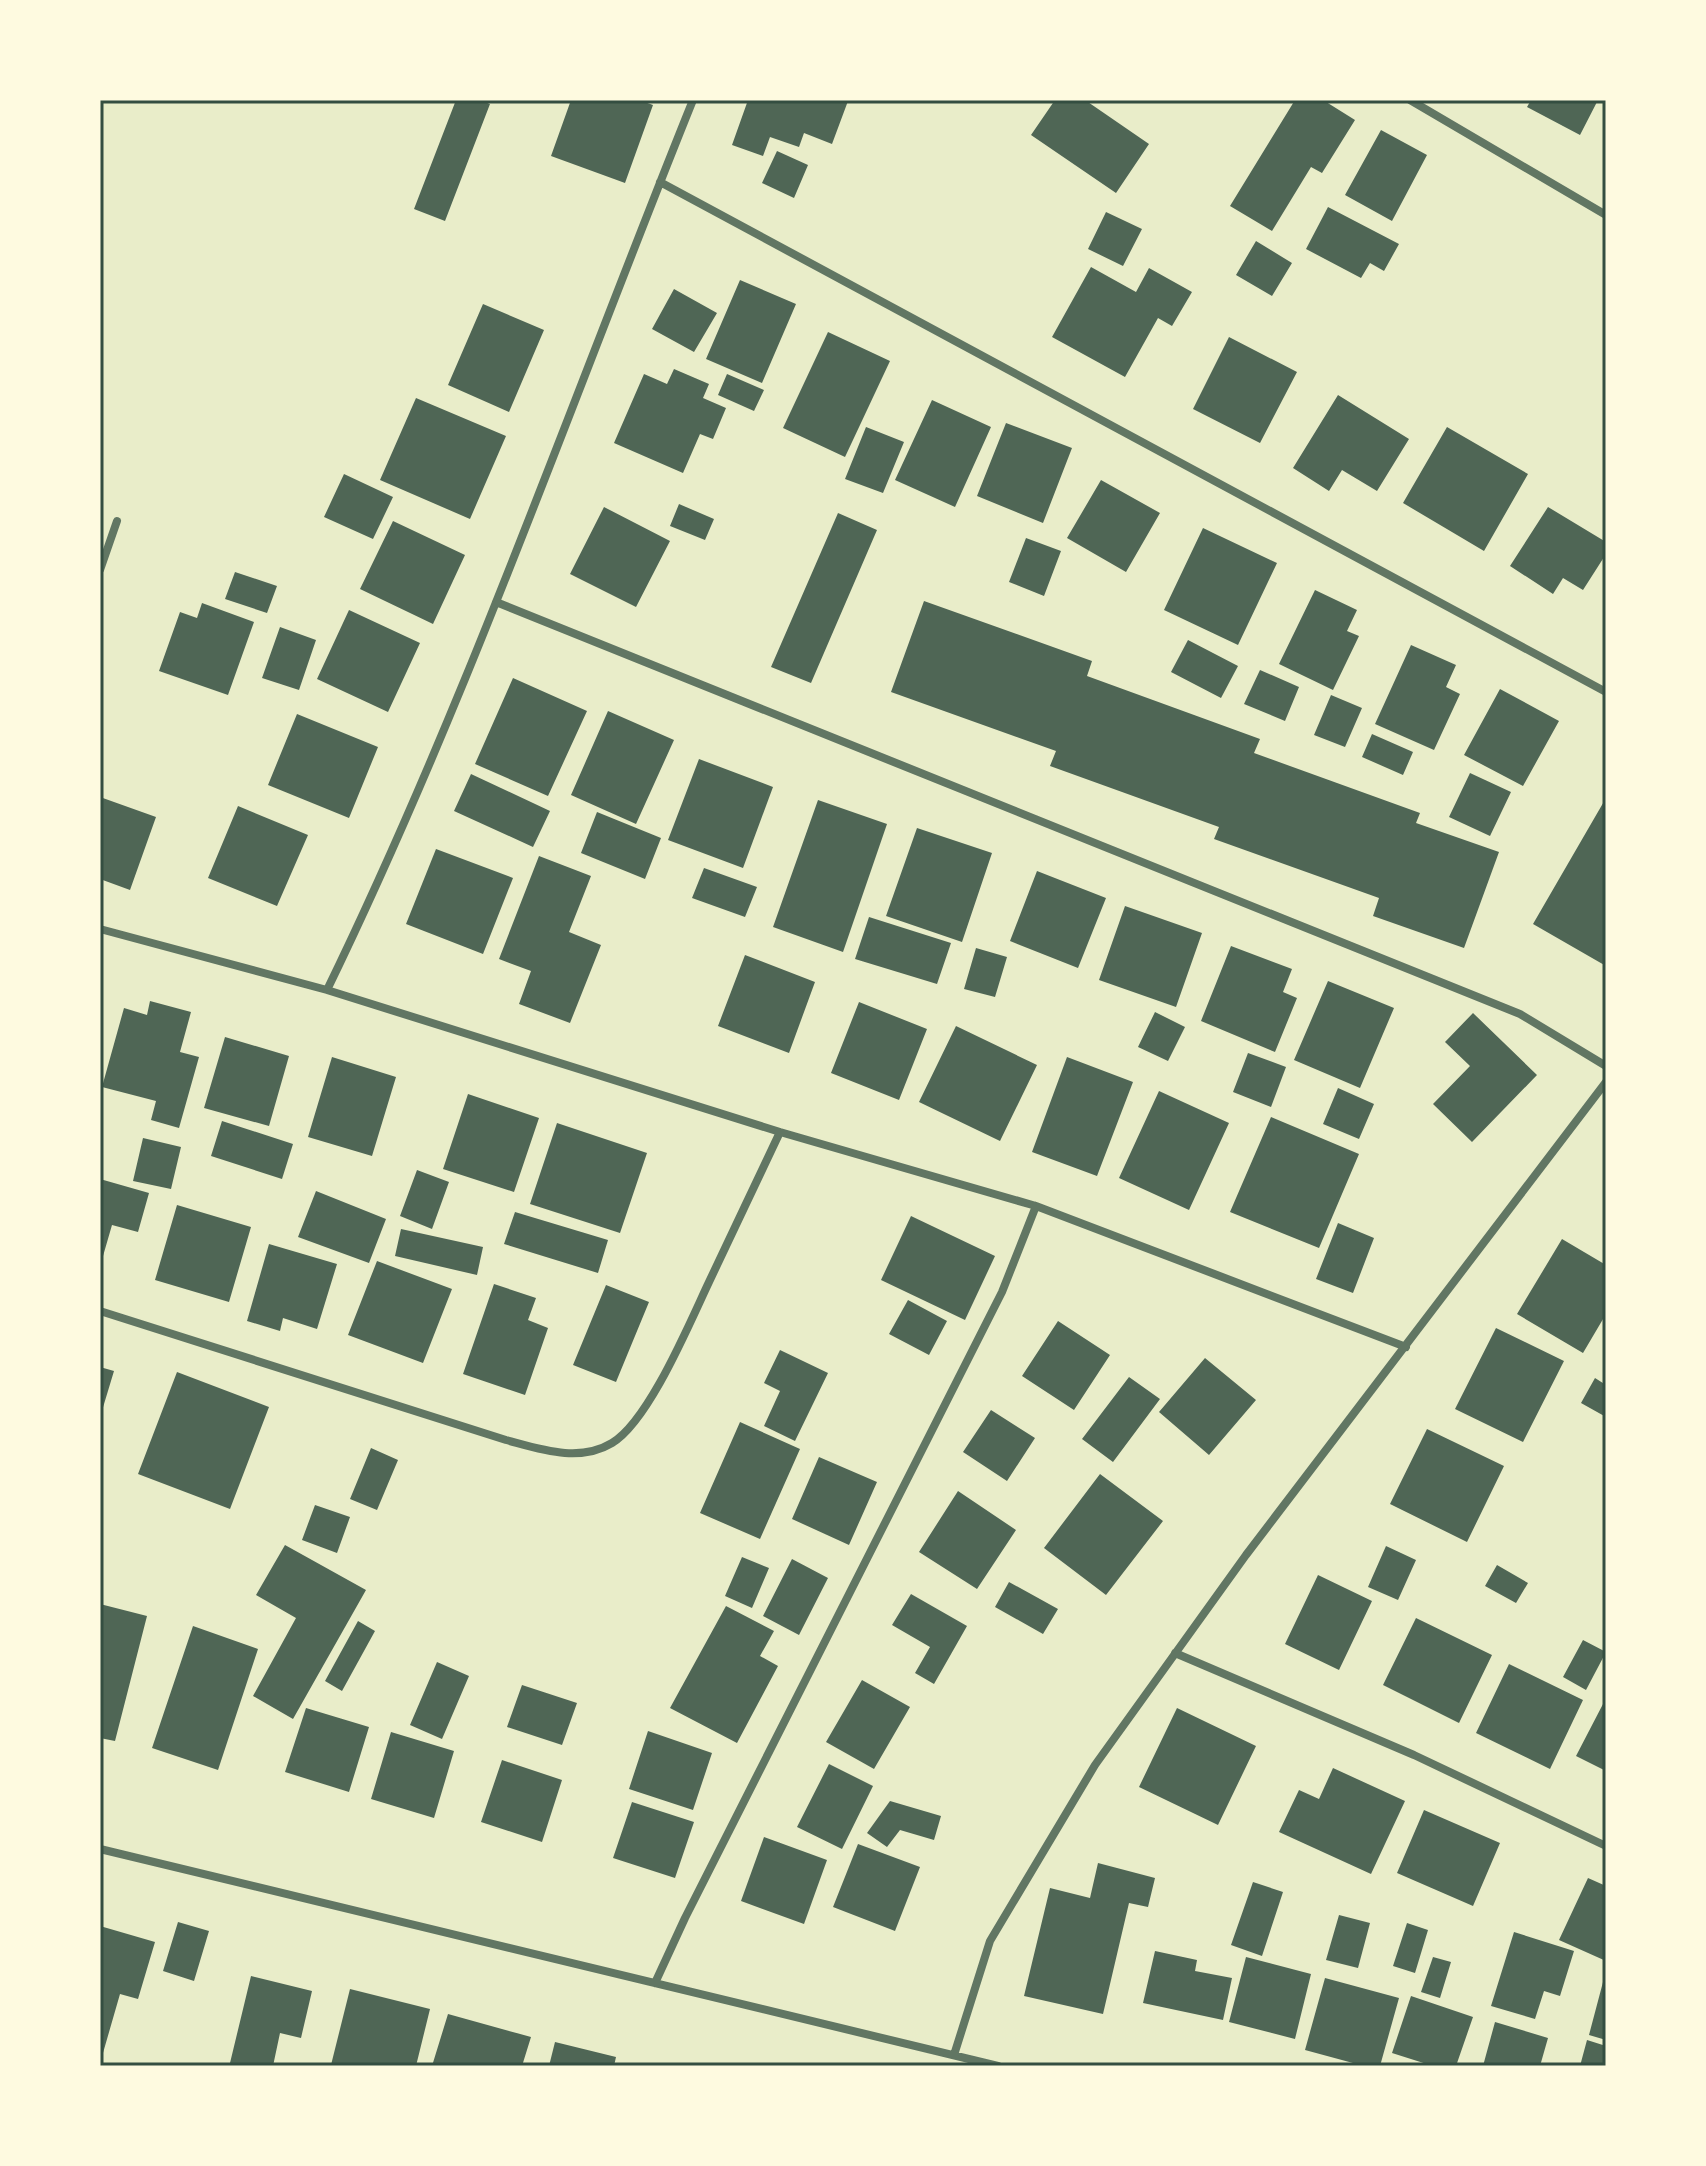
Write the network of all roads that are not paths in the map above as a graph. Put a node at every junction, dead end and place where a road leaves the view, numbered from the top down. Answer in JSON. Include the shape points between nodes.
{"nodes":[{"id":1,"x":693,"y":100,"type":"edge"},
{"id":2,"x":1410,"y":100,"type":"edge"},
{"id":3,"x":660,"y":182,"type":"junction"},
{"id":4,"x":1606,"y":215,"type":"edge"},
{"id":5,"x":117,"y":521,"type":"dead end"},
{"id":6,"x":100,"y":570,"type":"edge"},
{"id":7,"x":496,"y":602,"type":"junction"},
{"id":8,"x":1606,"y":692,"type":"edge"},
{"id":9,"x":100,"y":929,"type":"edge"},
{"id":10,"x":327,"y":990,"type":"junction"},
{"id":11,"x":1606,"y":1066,"type":"edge"},
{"id":12,"x":1606,"y":1082,"type":"edge"},
{"id":13,"x":780,"y":1132,"type":"junction"},
{"id":14,"x":1036,"y":1206,"type":"junction"},
{"id":15,"x":100,"y":1311,"type":"edge"},
{"id":16,"x":1406,"y":1347,"type":"junction"},
{"id":17,"x":1175,"y":1653,"type":"junction"},
{"id":18,"x":1606,"y":1846,"type":"edge"},
{"id":19,"x":100,"y":1849,"type":"edge"},
{"id":20,"x":655,"y":1983,"type":"junction"},
{"id":21,"x":954,"y":2055,"type":"junction"},
{"id":22,"x":998,"y":2066,"type":"edge"}],
"edges":[{"from":1,"to":3,"type":"street"},
{"from":2,"to":4,"type":"street"},
{"from":3,"to":7,"type":"street"},
{"from":3,"to":8,"type":"street"},
{"from":5,"to":6,"type":"street"},
{"from":7,"to":10,"type":"street","via":[[371,899]]},
{"from":7,"to":11,"type":"street","via":[[1520,1014]]},
{"from":9,"to":10,"type":"street"},
{"from":10,"to":13,"type":"street"},
{"from":12,"to":16,"type":"street"},
{"from":13,"to":14,"type":"street"},
{"from":13,"to":15,"type":"street","via":[[672,1360],[631,1429],[586,1453],[554,1452],[506,1440]]},
{"from":14,"to":16,"type":"street"},
{"from":14,"to":20,"type":"street","via":[[1002,1292]]},
{"from":16,"to":17,"type":"street"},
{"from":17,"to":18,"type":"street","via":[[1414,1755]]},
{"from":17,"to":21,"type":"street","via":[[1095,1765],[990,1941]]},
{"from":19,"to":20,"type":"street"},
{"from":20,"to":21,"type":"street"},
{"from":21,"to":22,"type":"street"}]}
